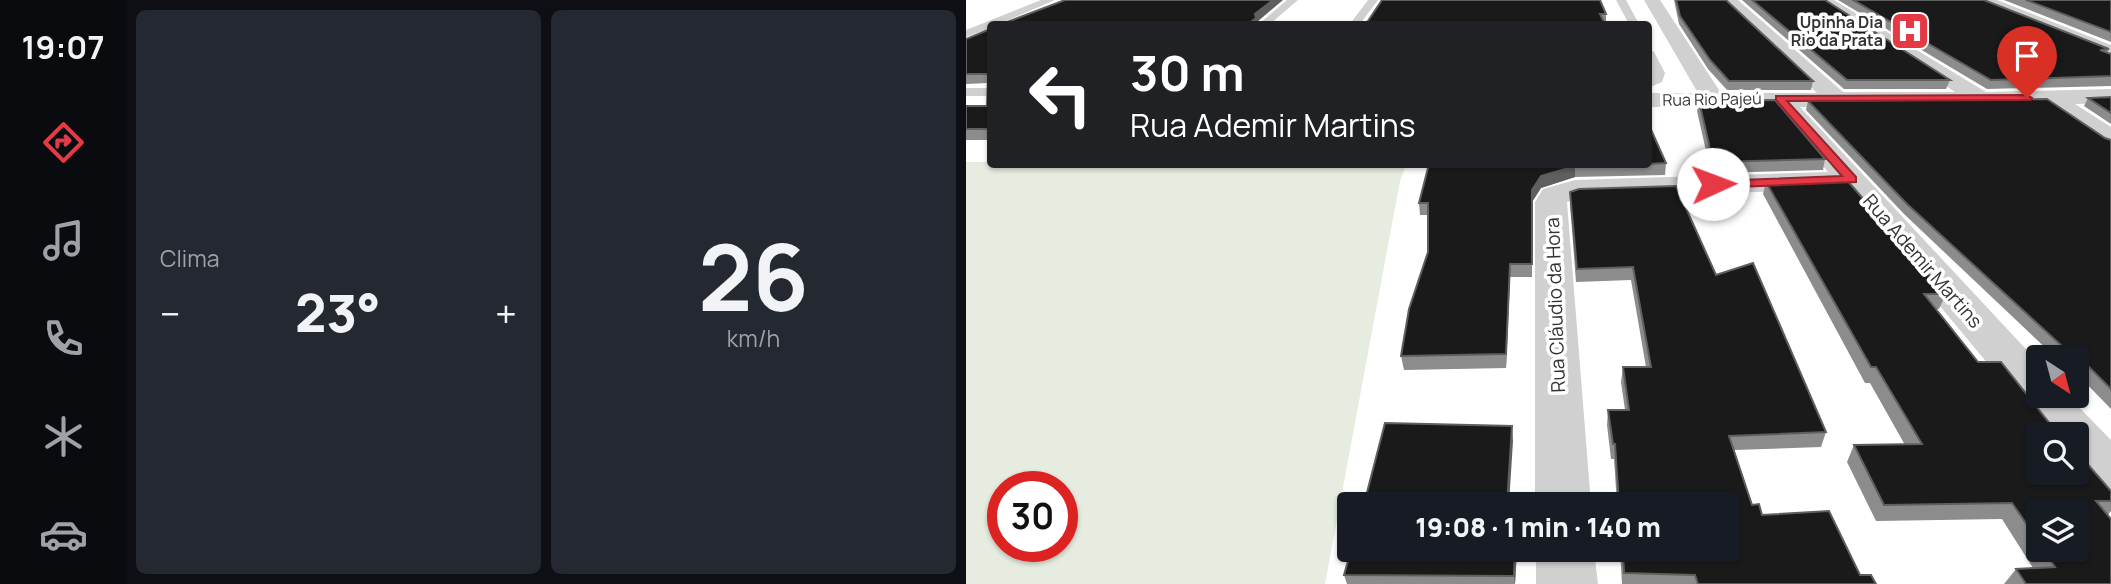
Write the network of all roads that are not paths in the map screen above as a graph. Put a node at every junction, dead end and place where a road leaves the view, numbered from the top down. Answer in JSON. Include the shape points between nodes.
{"nodes":[{"id":1,"x":1009,"y":0,"type":"edge"},
{"id":2,"x":1051,"y":0,"type":"edge"},
{"id":3,"x":1293,"y":0,"type":"edge"},
{"id":4,"x":1373,"y":0,"type":"edge"},
{"id":5,"x":1621,"y":0,"type":"edge"},
{"id":6,"x":1652,"y":0,"type":"edge"},
{"id":7,"x":1729,"y":0,"type":"edge"},
{"id":8,"x":1823,"y":0,"type":"edge"},
{"id":9,"x":1983,"y":0,"type":"edge"},
{"id":10,"x":998,"y":21,"type":"edge"},
{"id":11,"x":1268,"y":21,"type":"edge"},
{"id":12,"x":1357,"y":21,"type":"edge"},
{"id":13,"x":1632,"y":21,"type":"edge"},
{"id":14,"x":966,"y":26,"type":"edge"},
{"id":15,"x":987,"y":26,"type":"edge"},
{"id":16,"x":966,"y":34,"type":"edge"},
{"id":17,"x":2076,"y":37,"type":"junction"},
{"id":18,"x":2111,"y":37,"type":"edge"},
{"id":19,"x":2111,"y":51,"type":"edge"},
{"id":20,"x":1652,"y":60,"type":"edge"},
{"id":21,"x":1652,"y":82,"type":"edge"},
{"id":22,"x":966,"y":92,"type":"edge"},
{"id":23,"x":987,"y":92,"type":"edge"},
{"id":24,"x":2111,"y":96,"type":"edge"},
{"id":25,"x":1779,"y":98,"type":"junction"},
{"id":26,"x":1836,"y":98,"type":"junction"},
{"id":27,"x":2050,"y":98,"type":"junction"},
{"id":28,"x":1713,"y":99,"type":"junction"},
{"id":29,"x":1982,"y":99,"type":"junction"},
{"id":30,"x":1652,"y":100,"type":"edge"},
{"id":31,"x":966,"y":107,"type":"edge"},
{"id":32,"x":987,"y":107,"type":"edge"},
{"id":33,"x":2111,"y":139,"type":"edge"},
{"id":34,"x":1851,"y":180,"type":"junction"},
{"id":35,"x":2026,"y":378,"type":"edge"},
{"id":36,"x":2052,"y":408,"type":"edge"},
{"id":37,"x":2065,"y":422,"type":"edge"},
{"id":38,"x":2089,"y":450,"type":"edge"},
{"id":39,"x":2111,"y":475,"type":"edge"},
{"id":40,"x":1563,"y":492,"type":"edge"},
{"id":41,"x":1566,"y":562,"type":"edge"},
{"id":42,"x":1567,"y":584,"type":"edge"}],
"edges":[{"from":1,"to":14,"type":"lane","via":[[1009,8]]},
{"from":2,"to":10,"type":"lane"},
{"from":3,"to":11,"type":"lane"},
{"from":4,"to":12,"type":"lane"},
{"from":5,"to":13,"type":"lane"},
{"from":6,"to":28,"type":"street"},
{"from":7,"to":26,"type":"street"},
{"from":8,"to":29,"type":"street"},
{"from":9,"to":17,"type":"street"},
{"from":15,"to":16,"type":"lane"},
{"from":17,"to":18,"type":"street"},
{"from":17,"to":19,"type":"street"},
{"from":20,"to":21,"type":"lane","via":[[1658,73]]},
{"from":22,"to":23,"type":"lane"},
{"from":24,"to":27,"type":"street","name":"Rua Rio Pajeú"},
{"from":25,"to":26,"type":"street","name":"Rua Rio Pajeú"},
{"from":25,"to":28,"type":"street","name":"Rua Rio Pajeú"},
{"from":25,"to":34,"type":"street","name":"Rua Ademir Martins"},
{"from":26,"to":29,"type":"street","name":"Rua Rio Pajeú"},
{"from":27,"to":29,"type":"street","name":"Rua Rio Pajeú"},
{"from":27,"to":33,"type":"street"},
{"from":28,"to":30,"type":"street","name":"Rua Rio Pajeú"},
{"from":31,"to":32,"type":"street"},
{"from":34,"to":35,"type":"street","name":"Rua Ademir Martins"},
{"from":34,"to":40,"type":"street","name":"Rua Cláudio da Hora","via":[[1575,189],[1554,196]]},
{"from":36,"to":37,"type":"street","name":"Rua Ademir Martins"},
{"from":38,"to":39,"type":"street","name":"Rua Ademir Martins"},
{"from":41,"to":42,"type":"street"}]}
